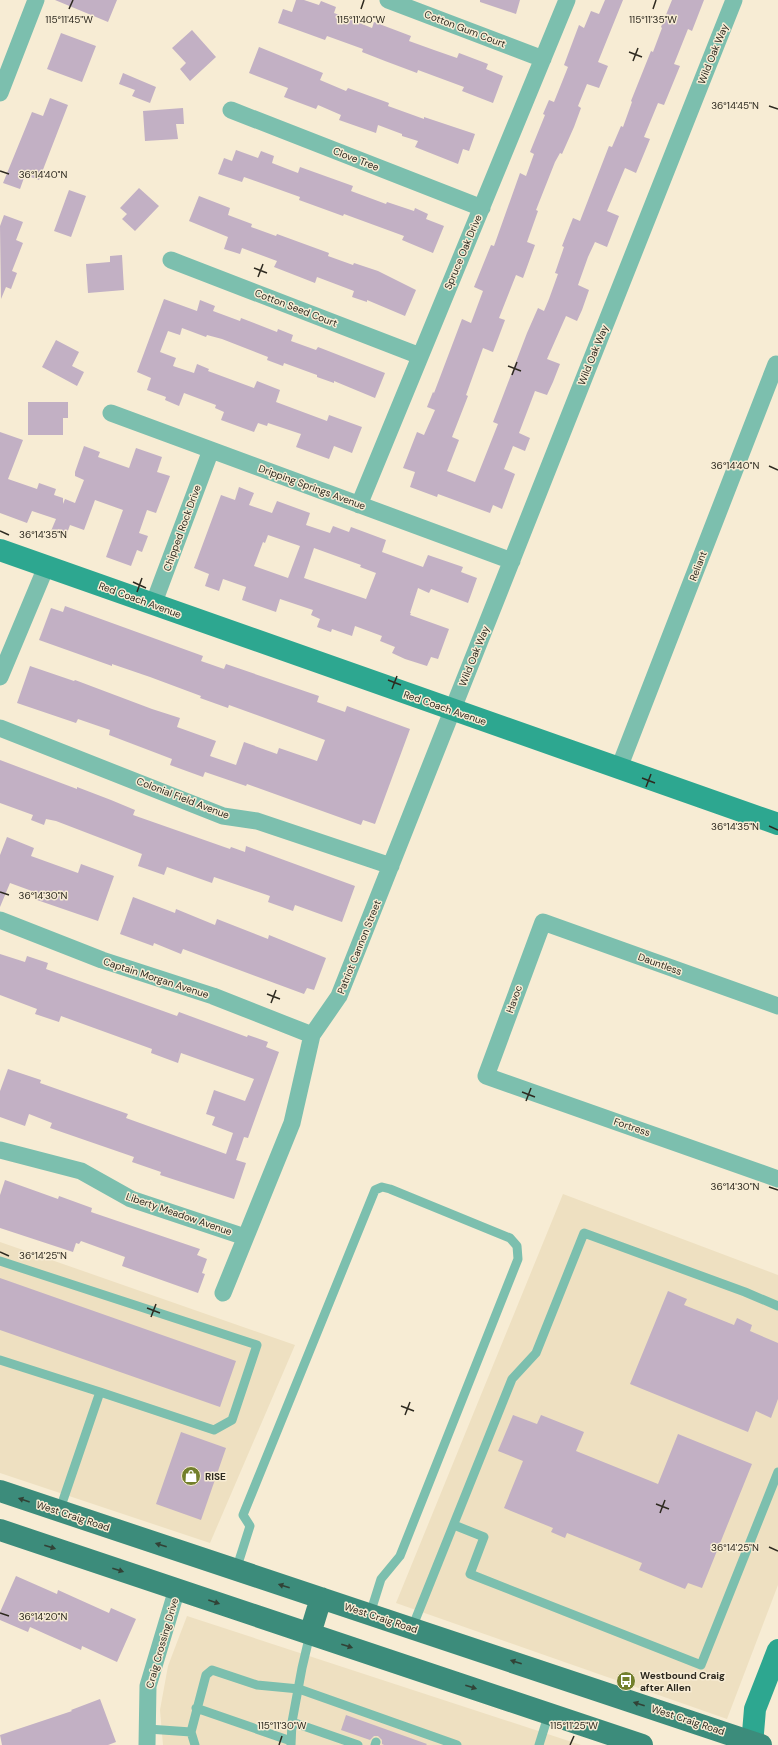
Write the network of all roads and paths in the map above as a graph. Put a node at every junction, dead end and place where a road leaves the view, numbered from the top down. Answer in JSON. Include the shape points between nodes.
{"nodes":[{"id":1,"x":36,"y":0,"type":"edge"},
{"id":2,"x":388,"y":0,"type":"edge"},
{"id":3,"x":567,"y":0,"type":"edge"},
{"id":4,"x":734,"y":0,"type":"edge"},
{"id":5,"x":543,"y":59,"type":"junction"},
{"id":6,"x":0,"y":93,"type":"edge"},
{"id":7,"x":231,"y":110,"type":"dead end"},
{"id":8,"x":482,"y":208,"type":"junction"},
{"id":9,"x":171,"y":260,"type":"dead end"},
{"id":10,"x":420,"y":356,"type":"junction"},
{"id":11,"x":777,"y":365,"type":"edge"},
{"id":12,"x":111,"y":413,"type":"dead end"},
{"id":13,"x":211,"y":450,"type":"junction"},
{"id":14,"x":359,"y":505,"type":"junction"},
{"id":15,"x":0,"y":550,"type":"edge"},
{"id":16,"x":512,"y":562,"type":"junction"},
{"id":17,"x":46,"y":567,"type":"junction"},
{"id":18,"x":153,"y":605,"type":"junction"},
{"id":19,"x":0,"y":677,"type":"edge"},
{"id":20,"x":453,"y":711,"type":"junction"},
{"id":21,"x":0,"y":728,"type":"edge"},
{"id":22,"x":619,"y":768,"type":"junction"},
{"id":23,"x":778,"y":824,"type":"edge"},
{"id":24,"x":391,"y":866,"type":"junction"},
{"id":25,"x":0,"y":920,"type":"edge"},
{"id":26,"x":543,"y":922,"type":"joint"},
{"id":27,"x":778,"y":1006,"type":"edge"},
{"id":28,"x":312,"y":1035,"type":"junction"},
{"id":29,"x":486,"y":1076,"type":"joint"},
{"id":30,"x":0,"y":1150,"type":"edge"},
{"id":31,"x":778,"y":1179,"type":"edge"},
{"id":32,"x":245,"y":1237,"type":"junction"},
{"id":33,"x":0,"y":1261,"type":"edge"},
{"id":34,"x":223,"y":1293,"type":"dead end"},
{"id":35,"x":778,"y":1306,"type":"edge"},
{"id":36,"x":0,"y":1360,"type":"edge"},
{"id":37,"x":100,"y":1392,"type":"junction"},
{"id":38,"x":778,"y":1472,"type":"edge"},
{"id":39,"x":0,"y":1492,"type":"edge"},
{"id":40,"x":60,"y":1512,"type":"junction"},
{"id":41,"x":454,"y":1525,"type":"junction"},
{"id":42,"x":0,"y":1530,"type":"edge"},
{"id":43,"x":236,"y":1570,"type":"junction"},
{"id":44,"x":177,"y":1589,"type":"junction"},
{"id":45,"x":321,"y":1598,"type":"junction"},
{"id":46,"x":370,"y":1614,"type":"junction"},
{"id":47,"x":412,"y":1628,"type":"junction"},
{"id":48,"x":310,"y":1634,"type":"junction"},
{"id":49,"x":778,"y":1650,"type":"edge"},
{"id":50,"x":298,"y":1689,"type":"junction"},
{"id":51,"x":196,"y":1708,"type":"junction"},
{"id":52,"x":755,"y":1709,"type":"junction"},
{"id":53,"x":549,"y":1713,"type":"junction"},
{"id":54,"x":292,"y":1722,"type":"junction"},
{"id":55,"x":191,"y":1732,"type":"junction"},
{"id":56,"x":147,"y":1737,"type":"edge"},
{"id":57,"x":727,"y":1739,"type":"edge"},
{"id":58,"x":356,"y":1741,"type":"edge"},
{"id":59,"x":433,"y":1741,"type":"edge"},
{"id":60,"x":291,"y":1743,"type":"edge"},
{"id":61,"x":755,"y":1744,"type":"edge"},
{"id":62,"x":195,"y":1745,"type":"edge"},
{"id":63,"x":454,"y":1745,"type":"edge"},
{"id":64,"x":539,"y":1745,"type":"edge"},
{"id":65,"x":642,"y":1745,"type":"edge"}],
"edges":[{"from":1,"to":6,"type":"street"},
{"from":2,"to":5,"type":"street","name":"Cotton Gum Court"},
{"from":3,"to":5,"type":"street","name":"Spruce Oak Drive"},
{"from":4,"to":16,"type":"street","name":"Wild Oak Way"},
{"from":5,"to":8,"type":"street","name":"Spruce Oak Drive"},
{"from":7,"to":8,"type":"street","name":"Clove Tree"},
{"from":8,"to":10,"type":"street","name":"Spruce Oak Drive"},
{"from":9,"to":10,"type":"street","name":"Cotton Seed Court"},
{"from":10,"to":14,"type":"street","name":"Spruce Oak Drive"},
{"from":11,"to":22,"type":"street","name":"Reliant"},
{"from":12,"to":13,"type":"street","name":"Dripping Springs Avenue"},
{"from":13,"to":14,"type":"street","name":"Dripping Springs Avenue"},
{"from":13,"to":18,"type":"street","name":"Chipped Rock Drive"},
{"from":14,"to":16,"type":"street","name":"Dripping Springs Avenue"},
{"from":15,"to":17,"type":"street","name":"Red Coach Avenue"},
{"from":16,"to":20,"type":"street","name":"Wild Oak Way"},
{"from":17,"to":18,"type":"street","name":"Red Coach Avenue"},
{"from":17,"to":19,"type":"street"},
{"from":18,"to":20,"type":"street","name":"Red Coach Avenue"},
{"from":20,"to":22,"type":"street","name":"Red Coach Avenue"},
{"from":20,"to":24,"type":"street","name":"Patriot Cannon Street"},
{"from":21,"to":24,"type":"street","name":"Colonial Field Avenue","via":[[223,816],[257,821]]},
{"from":22,"to":23,"type":"street","name":"Red Coach Avenue"},
{"from":24,"to":28,"type":"street","name":"Patriot Cannon Street","via":[[339,996]]},
{"from":25,"to":28,"type":"street","name":"Captain Morgan Avenue","via":[[102,960],[213,996]]},
{"from":26,"to":27,"type":"street","name":"Dauntless"},
{"from":26,"to":29,"type":"street","name":"Havoc"},
{"from":28,"to":32,"type":"street","name":"Patriot Cannon Street","via":[[292,1123]]},
{"from":29,"to":31,"type":"street","name":"Fortress"},
{"from":30,"to":32,"type":"street","name":"Liberty Meadow Avenue","via":[[81,1171],[131,1199]]},
{"from":32,"to":34,"type":"street","name":"Patriot Cannon Street"},
{"from":33,"to":37,"type":"lane","via":[[257,1345],[232,1420],[214,1430]]},
{"from":35,"to":41,"type":"lane","via":[[584,1233],[536,1353],[512,1379]]},
{"from":36,"to":37,"type":"lane"},
{"from":37,"to":40,"type":"lane"},
{"from":38,"to":41,"type":"lane","via":[[701,1665],[470,1574],[484,1537]]},
{"from":40,"to":39,"type":"main road","name":"West Craig Road","one_way":true},
{"from":43,"to":40,"type":"main road","name":"West Craig Road","one_way":true},
{"from":41,"to":47,"type":"lane"},
{"from":42,"to":44,"type":"main road","one_way":true},
{"from":45,"to":43,"type":"main road","name":"West Craig Road","one_way":true},
{"from":43,"to":46,"type":"lane","via":[[250,1526],[244,1515],[252,1493],[375,1190],[382,1187],[390,1189],[510,1238],[517,1246],[518,1259],[400,1556],[382,1579]]},
{"from":44,"to":48,"type":"main road","one_way":true},
{"from":44,"to":56,"type":"street","name":"Craig Crossing Drive","via":[[148,1686]]},
{"from":45,"to":46,"type":"main road","name":"West Craig Road"},
{"from":45,"to":48,"type":"main road"},
{"from":46,"to":47,"type":"main road","name":"West Craig Road"},
{"from":57,"to":47,"type":"main road","name":"West Craig Road","one_way":true},
{"from":48,"to":50,"type":"lane"},
{"from":48,"to":53,"type":"main road","one_way":true},
{"from":49,"to":52,"type":"street"},
{"from":50,"to":51,"type":"lane","via":[[257,1685],[212,1670],[206,1675]]},
{"from":50,"to":54,"type":"lane"},
{"from":50,"to":59,"type":"lane"},
{"from":51,"to":55,"type":"lane"},
{"from":51,"to":60,"type":"lane"},
{"from":52,"to":57,"type":"street"},
{"from":52,"to":61,"type":"street"},
{"from":53,"to":64,"type":"lane"},
{"from":53,"to":65,"type":"main road"},
{"from":54,"to":58,"type":"lane"},
{"from":54,"to":60,"type":"lane"},
{"from":55,"to":56,"type":"lane"},
{"from":55,"to":62,"type":"lane"},
{"from":57,"to":61,"type":"main road","name":"West Craig Road"},
{"from":59,"to":63,"type":"lane"}]}
